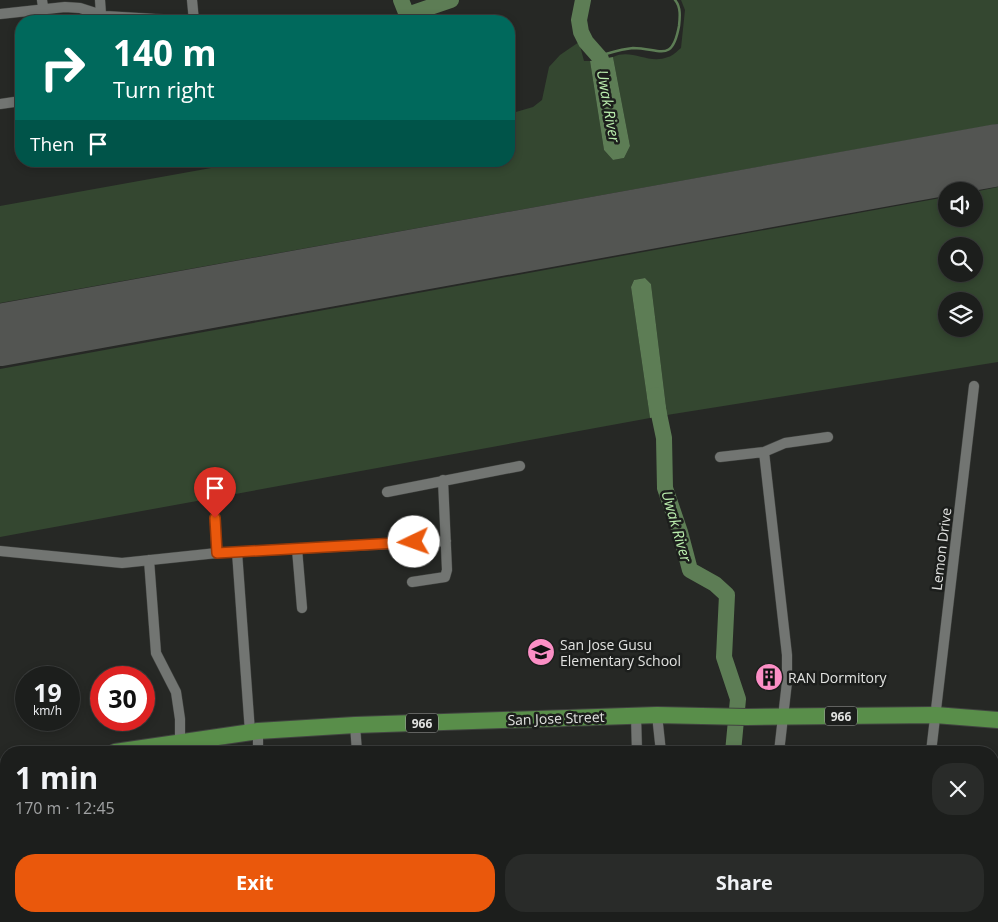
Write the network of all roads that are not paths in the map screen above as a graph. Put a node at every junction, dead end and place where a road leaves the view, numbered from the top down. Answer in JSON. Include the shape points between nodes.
{"nodes":[{"id":1,"x":100,"y":0,"type":"edge"},
{"id":2,"x":192,"y":0,"type":"edge"},
{"id":3,"x":42,"y":5,"type":"edge"},
{"id":4,"x":0,"y":14,"type":"edge"},
{"id":5,"x":99,"y":15,"type":"edge"},
{"id":6,"x":104,"y":15,"type":"edge"},
{"id":7,"x":193,"y":15,"type":"edge"},
{"id":8,"x":15,"y":102,"type":"edge"},
{"id":9,"x":0,"y":104,"type":"edge"},
{"id":10,"x":974,"y":386,"type":"dead end"},
{"id":11,"x":828,"y":437,"type":"dead end"},
{"id":12,"x":764,"y":452,"type":"junction"},
{"id":13,"x":720,"y":457,"type":"dead end"},
{"id":14,"x":520,"y":466,"type":"dead end"},
{"id":15,"x":443,"y":480,"type":"junction"},
{"id":16,"x":387,"y":492,"type":"dead end"},
{"id":17,"x":215,"y":518,"type":"dead end"},
{"id":18,"x":446,"y":541,"type":"junction"},
{"id":19,"x":297,"y":549,"type":"junction"},
{"id":20,"x":0,"y":551,"type":"edge"},
{"id":21,"x":238,"y":552,"type":"junction"},
{"id":22,"x":217,"y":553,"type":"junction"},
{"id":23,"x":149,"y":560,"type":"junction"},
{"id":24,"x":412,"y":582,"type":"dead end"},
{"id":25,"x":302,"y":608,"type":"dead end"},
{"id":26,"x":657,"y":715,"type":"junction"},
{"id":27,"x":935,"y":715,"type":"junction"},
{"id":28,"x":636,"y":716,"type":"junction"},
{"id":29,"x":784,"y":716,"type":"junction"},
{"id":30,"x":998,"y":720,"type":"edge"},
{"id":31,"x":355,"y":725,"type":"junction"},
{"id":32,"x":254,"y":732,"type":"junction"},
{"id":33,"x":188,"y":745,"type":"edge"},
{"id":34,"x":257,"y":746,"type":"edge"},
{"id":35,"x":357,"y":746,"type":"edge"},
{"id":36,"x":637,"y":746,"type":"edge"},
{"id":37,"x":660,"y":746,"type":"edge"},
{"id":38,"x":780,"y":746,"type":"edge"},
{"id":39,"x":932,"y":746,"type":"edge"}],
"edges":[{"from":1,"to":6,"type":"street"},
{"from":2,"to":7,"type":"street"},
{"from":3,"to":4,"type":"street"},
{"from":3,"to":5,"type":"street","via":[[80,8]]},
{"from":8,"to":9,"type":"street"},
{"from":10,"to":27,"type":"street","name":"Lemon Drive"},
{"from":11,"to":12,"type":"street","via":[[785,443]]},
{"from":12,"to":13,"type":"street"},
{"from":12,"to":29,"type":"street","via":[[786,655]]},
{"from":14,"to":15,"type":"street"},
{"from":15,"to":16,"type":"street"},
{"from":15,"to":18,"type":"street"},
{"from":17,"to":22,"type":"street"},
{"from":18,"to":19,"type":"street"},
{"from":18,"to":24,"type":"street","via":[[445,577]]},
{"from":19,"to":21,"type":"street"},
{"from":19,"to":25,"type":"street"},
{"from":20,"to":23,"type":"street","via":[[108,563]]},
{"from":21,"to":22,"type":"street"},
{"from":21,"to":32,"type":"street"},
{"from":22,"to":23,"type":"street"},
{"from":23,"to":33,"type":"street","via":[[156,653],[176,692]]},
{"from":26,"to":28,"type":"main road","name":"San Jose Street","number":"966"},
{"from":26,"to":29,"type":"main road","name":"San Jose Street","number":"966"},
{"from":26,"to":37,"type":"street"},
{"from":27,"to":29,"type":"main road","name":"San Jose Street","number":"966"},
{"from":27,"to":30,"type":"main road","name":"San Jose Street","number":"966"},
{"from":27,"to":39,"type":"street","name":"Lemon Drive"},
{"from":28,"to":31,"type":"main road","name":"San Jose Street","number":"966"},
{"from":28,"to":36,"type":"street"},
{"from":29,"to":38,"type":"street"},
{"from":31,"to":32,"type":"main road","name":"San Jose Street","number":"966"},
{"from":31,"to":35,"type":"street"},
{"from":32,"to":33,"type":"main road","name":"San Jose Street","number":"966"},
{"from":32,"to":34,"type":"street"}]}
